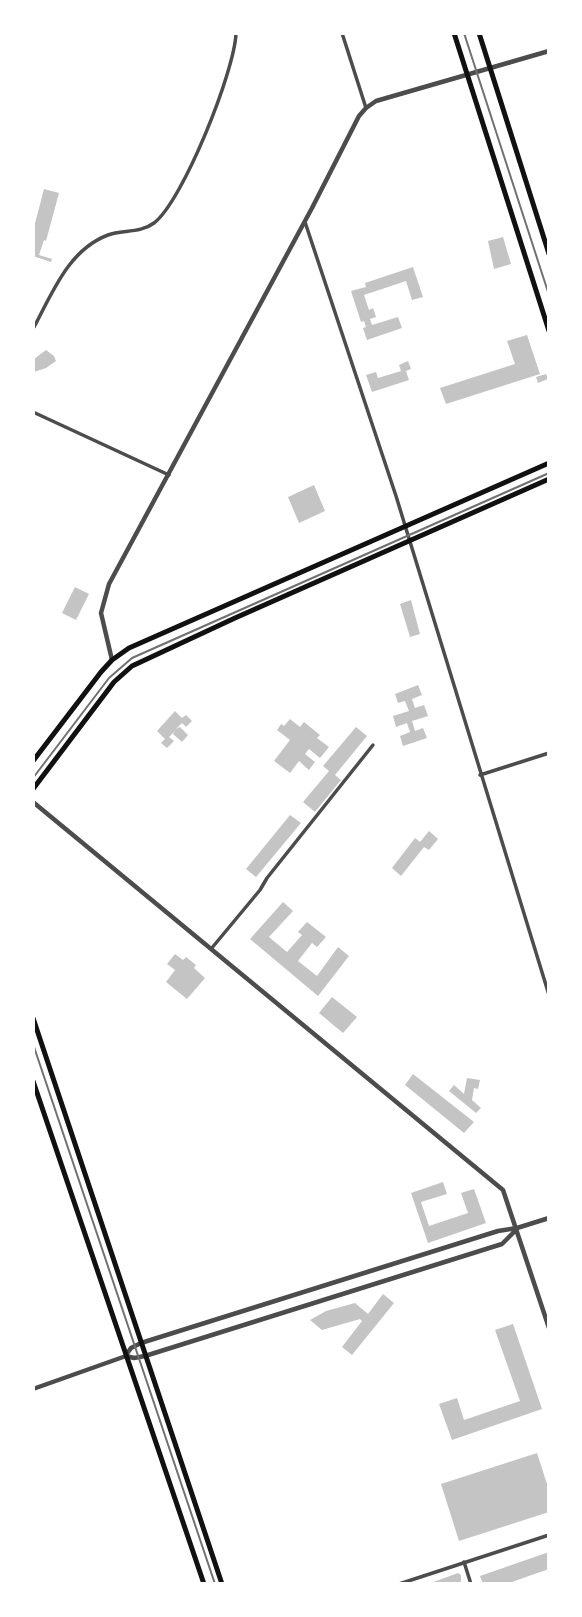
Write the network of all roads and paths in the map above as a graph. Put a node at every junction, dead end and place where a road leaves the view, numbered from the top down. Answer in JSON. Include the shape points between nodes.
{"nodes":[{"id":1,"x":236,"y":33,"type":"edge"},
{"id":2,"x":342,"y":33,"type":"edge"},
{"id":3,"x":454,"y":33,"type":"edge"},
{"id":4,"x":478,"y":33,"type":"edge"},
{"id":5,"x":549,"y":51,"type":"edge"},
{"id":6,"x":490,"y":68,"type":"junction"},
{"id":7,"x":467,"y":75,"type":"junction"},
{"id":8,"x":366,"y":108,"type":"junction"},
{"id":9,"x":305,"y":222,"type":"junction"},
{"id":10,"x":549,"y":254,"type":"edge"},
{"id":11,"x":33,"y":329,"type":"edge"},
{"id":12,"x":549,"y":331,"type":"edge"},
{"id":13,"x":33,"y":412,"type":"edge"},
{"id":14,"x":549,"y":463,"type":"edge"},
{"id":15,"x":169,"y":475,"type":"junction"},
{"id":16,"x":549,"y":480,"type":"edge"},
{"id":17,"x":404,"y":526,"type":"junction"},
{"id":18,"x":409,"y":542,"type":"junction"},
{"id":19,"x":228,"y":604,"type":"junction"},
{"id":20,"x":234,"y":618,"type":"junction"},
{"id":21,"x":112,"y":660,"type":"junction"},
{"id":22,"x":373,"y":745,"type":"dead end"},
{"id":23,"x":549,"y":753,"type":"edge"},
{"id":24,"x":33,"y":761,"type":"edge"},
{"id":25,"x":480,"y":775,"type":"junction"},
{"id":26,"x":33,"y":789,"type":"edge"},
{"id":27,"x":33,"y":802,"type":"edge"},
{"id":28,"x":211,"y":949,"type":"junction"},
{"id":29,"x":546,"y":978,"type":"edge"},
{"id":30,"x":549,"y":995,"type":"edge"},
{"id":31,"x":33,"y":1018,"type":"edge"},
{"id":32,"x":33,"y":1081,"type":"edge"},
{"id":33,"x":549,"y":1218,"type":"edge"},
{"id":34,"x":517,"y":1228,"type":"junction"},
{"id":35,"x":549,"y":1328,"type":"edge"},
{"id":36,"x":141,"y":1343,"type":"junction"},
{"id":37,"x":126,"y":1356,"type":"junction"},
{"id":38,"x":145,"y":1356,"type":"junction"},
{"id":39,"x":33,"y":1389,"type":"edge"},
{"id":40,"x":549,"y":1535,"type":"edge"},
{"id":41,"x":464,"y":1562,"type":"junction"},
{"id":42,"x":220,"y":1583,"type":"edge"},
{"id":43,"x":204,"y":1584,"type":"edge"},
{"id":44,"x":398,"y":1584,"type":"edge"},
{"id":45,"x":471,"y":1584,"type":"edge"}],
"edges":[{"from":1,"to":11,"type":"street","via":[[230,68],[195,157],[162,216],[138,230],[108,235],[89,245],[72,261]]},
{"from":2,"to":8,"type":"street"},
{"from":3,"to":7,"type":"main road"},
{"from":4,"to":6,"type":"main road"},
{"from":5,"to":6,"type":"street"},
{"from":6,"to":7,"type":"street"},
{"from":6,"to":10,"type":"main road"},
{"from":7,"to":8,"type":"street","via":[[376,101]]},
{"from":7,"to":12,"type":"main road"},
{"from":8,"to":9,"type":"street"},
{"from":9,"to":15,"type":"street"},
{"from":9,"to":17,"type":"street"},
{"from":13,"to":15,"type":"street"},
{"from":14,"to":17,"type":"main road"},
{"from":15,"to":21,"type":"street","via":[[104,596],[102,622]]},
{"from":16,"to":18,"type":"main road"},
{"from":17,"to":18,"type":"street"},
{"from":17,"to":19,"type":"main road"},
{"from":18,"to":20,"type":"main road"},
{"from":18,"to":25,"type":"street"},
{"from":19,"to":20,"type":"main road"},
{"from":19,"to":21,"type":"main road"},
{"from":20,"to":26,"type":"main road","via":[[122,673]]},
{"from":21,"to":24,"type":"main road"},
{"from":22,"to":28,"type":"street"},
{"from":23,"to":25,"type":"street"},
{"from":25,"to":29,"type":"street"},
{"from":27,"to":28,"type":"street"},
{"from":28,"to":34,"type":"street","via":[[496,1182],[507,1197]]},
{"from":29,"to":30,"type":"street"},
{"from":31,"to":36,"type":"main road"},
{"from":32,"to":37,"type":"main road"},
{"from":33,"to":34,"type":"street"},
{"from":34,"to":35,"type":"street"},
{"from":34,"to":36,"type":"street"},
{"from":34,"to":38,"type":"street","via":[[502,1244]]},
{"from":36,"to":37,"type":"street"},
{"from":36,"to":38,"type":"main road"},
{"from":37,"to":38,"type":"street"},
{"from":37,"to":39,"type":"street"},
{"from":37,"to":43,"type":"main road"},
{"from":38,"to":42,"type":"main road"},
{"from":40,"to":41,"type":"street"},
{"from":41,"to":44,"type":"street"},
{"from":41,"to":45,"type":"street"}]}
